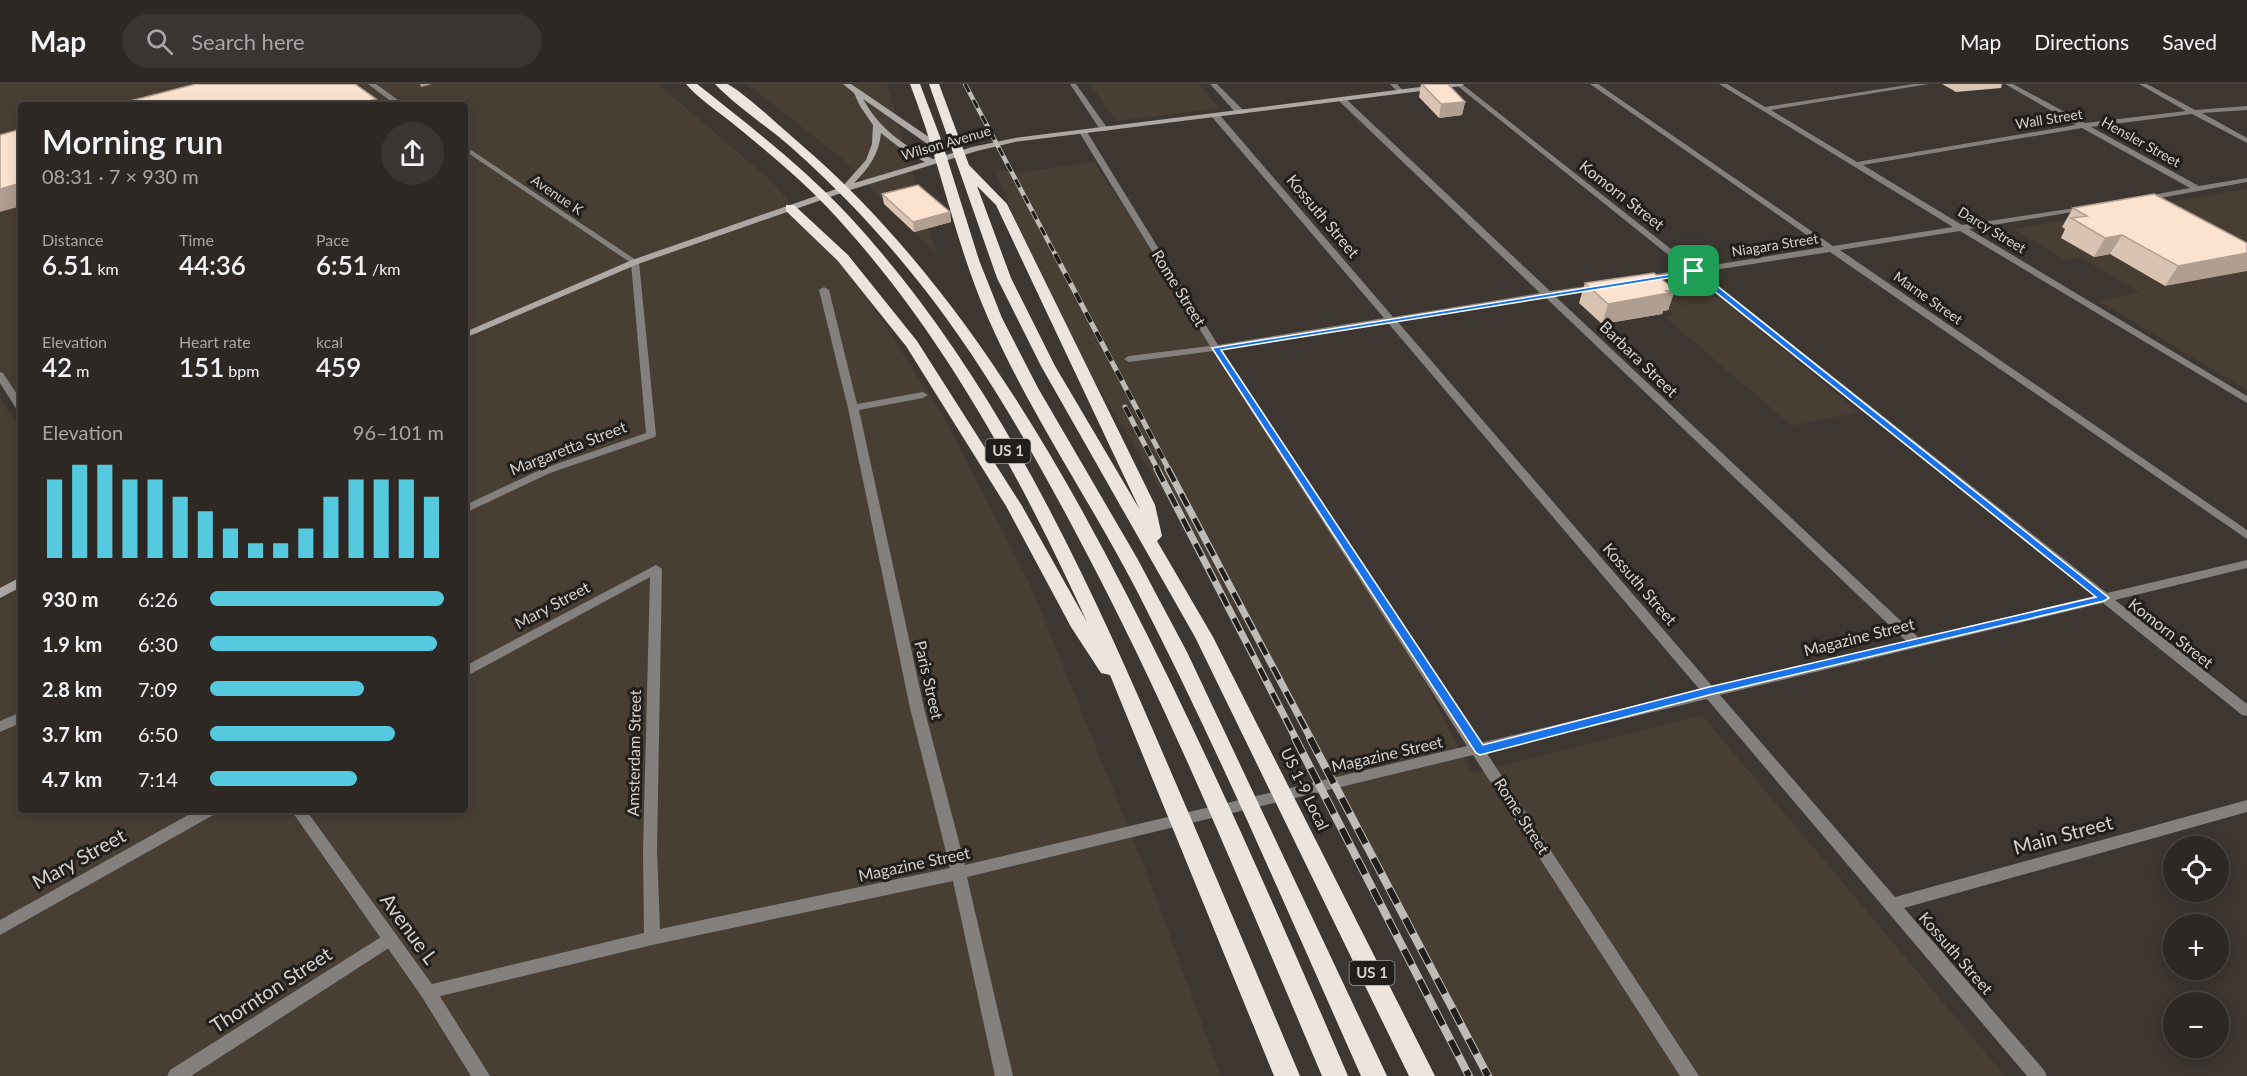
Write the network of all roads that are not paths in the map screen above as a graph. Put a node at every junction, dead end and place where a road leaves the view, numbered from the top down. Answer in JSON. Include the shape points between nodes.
{"nodes":[{"id":1,"x":371,"y":84,"type":"edge"},
{"id":2,"x":691,"y":84,"type":"edge"},
{"id":3,"x":720,"y":84,"type":"edge"},
{"id":4,"x":846,"y":84,"type":"edge"},
{"id":5,"x":915,"y":84,"type":"edge"},
{"id":6,"x":934,"y":84,"type":"edge"},
{"id":7,"x":1073,"y":84,"type":"edge"},
{"id":8,"x":1213,"y":84,"type":"edge"},
{"id":9,"x":1393,"y":84,"type":"edge"},
{"id":10,"x":1460,"y":84,"type":"edge"},
{"id":11,"x":1593,"y":84,"type":"edge"},
{"id":12,"x":1722,"y":84,"type":"edge"},
{"id":13,"x":1926,"y":84,"type":"edge"},
{"id":14,"x":2008,"y":84,"type":"edge"},
{"id":15,"x":2142,"y":84,"type":"edge"},
{"id":16,"x":1401,"y":92,"type":"junction"},
{"id":17,"x":856,"y":93,"type":"junction"},
{"id":18,"x":1342,"y":100,"type":"junction"},
{"id":19,"x":397,"y":102,"type":"edge"},
{"id":20,"x":2247,"y":108,"type":"edge"},
{"id":21,"x":1764,"y":109,"type":"junction"},
{"id":22,"x":1240,"y":112,"type":"junction"},
{"id":23,"x":2193,"y":112,"type":"junction"},
{"id":24,"x":1215,"y":116,"type":"junction"},
{"id":25,"x":877,"y":124,"type":"junction"},
{"id":26,"x":2086,"y":127,"type":"junction"},
{"id":27,"x":1104,"y":129,"type":"junction"},
{"id":28,"x":1083,"y":132,"type":"junction"},
{"id":29,"x":2247,"y":141,"type":"edge"},
{"id":30,"x":468,"y":150,"type":"edge"},
{"id":31,"x":951,"y":156,"type":"junction"},
{"id":32,"x":932,"y":162,"type":"junction"},
{"id":33,"x":1857,"y":164,"type":"junction"},
{"id":34,"x":2247,"y":180,"type":"edge"},
{"id":35,"x":844,"y":189,"type":"junction"},
{"id":36,"x":2198,"y":189,"type":"junction"},
{"id":37,"x":2137,"y":200,"type":"edge"},
{"id":38,"x":2093,"y":207,"type":"edge"},
{"id":39,"x":790,"y":208,"type":"junction"},
{"id":40,"x":1962,"y":228,"type":"junction"},
{"id":41,"x":1834,"y":250,"type":"junction"},
{"id":42,"x":635,"y":262,"type":"junction"},
{"id":43,"x":1694,"y":271,"type":"junction"},
{"id":44,"x":1627,"y":282,"type":"edge"},
{"id":45,"x":1605,"y":286,"type":"edge"},
{"id":46,"x":824,"y":290,"type":"dead end"},
{"id":47,"x":1549,"y":294,"type":"junction"},
{"id":48,"x":1388,"y":320,"type":"junction"},
{"id":49,"x":468,"y":333,"type":"edge"},
{"id":50,"x":1216,"y":348,"type":"junction"},
{"id":51,"x":1129,"y":359,"type":"dead end"},
{"id":52,"x":0,"y":375,"type":"edge"},
{"id":53,"x":923,"y":395,"type":"dead end"},
{"id":54,"x":2247,"y":400,"type":"edge"},
{"id":55,"x":18,"y":403,"type":"edge"},
{"id":56,"x":853,"y":408,"type":"junction"},
{"id":57,"x":468,"y":508,"type":"edge"},
{"id":58,"x":2247,"y":535,"type":"edge"},
{"id":59,"x":1155,"y":549,"type":"junction"},
{"id":60,"x":2247,"y":564,"type":"edge"},
{"id":61,"x":656,"y":569,"type":"joint"},
{"id":62,"x":18,"y":583,"type":"edge"},
{"id":63,"x":0,"y":594,"type":"edge"},
{"id":64,"x":2104,"y":598,"type":"junction"},
{"id":65,"x":1915,"y":642,"type":"junction"},
{"id":66,"x":468,"y":670,"type":"edge"},
{"id":67,"x":1709,"y":691,"type":"junction"},
{"id":68,"x":1132,"y":706,"type":"junction"},
{"id":69,"x":2247,"y":711,"type":"edge"},
{"id":70,"x":18,"y":718,"type":"edge"},
{"id":71,"x":0,"y":727,"type":"edge"},
{"id":72,"x":1480,"y":750,"type":"junction"},
{"id":73,"x":2247,"y":807,"type":"edge"},
{"id":74,"x":205,"y":813,"type":"edge"},
{"id":75,"x":300,"y":813,"type":"edge"},
{"id":76,"x":959,"y":873,"type":"junction"},
{"id":77,"x":1891,"y":904,"type":"junction"},
{"id":78,"x":0,"y":928,"type":"edge"},
{"id":79,"x":652,"y":938,"type":"junction"},
{"id":80,"x":389,"y":939,"type":"junction"},
{"id":81,"x":428,"y":992,"type":"junction"},
{"id":82,"x":176,"y":1076,"type":"edge"},
{"id":83,"x":481,"y":1076,"type":"edge"},
{"id":84,"x":1004,"y":1076,"type":"edge"},
{"id":85,"x":1287,"y":1076,"type":"edge"},
{"id":86,"x":1335,"y":1076,"type":"edge"},
{"id":87,"x":1374,"y":1076,"type":"edge"},
{"id":88,"x":1422,"y":1076,"type":"edge"},
{"id":89,"x":1690,"y":1076,"type":"edge"},
{"id":90,"x":2038,"y":1076,"type":"edge"}],
"edges":[{"from":1,"to":19,"type":"street"},
{"from":2,"to":68,"type":"highway","number":"US 1","via":[[803,176],[846,219],[932,329],[1008,452],[1071,570]]},
{"from":3,"to":86,"type":"highway","via":[[867,213],[956,323],[1036,445],[1102,563],[1188,740]]},
{"from":4,"to":17,"type":"main road"},
{"from":5,"to":87,"type":"highway","via":[[980,280],[1011,351],[1145,589]]},
{"from":6,"to":59,"type":"highway","number":"US 1","via":[[1004,278],[1048,366]]},
{"from":7,"to":27,"type":"street"},
{"from":8,"to":22,"type":"street"},
{"from":9,"to":16,"type":"street"},
{"from":10,"to":16,"type":"main road","name":"Wilson Avenue"},
{"from":10,"to":43,"type":"street","name":"Komorn Street"},
{"from":11,"to":41,"type":"street","name":"Marne Street"},
{"from":12,"to":21,"type":"street","name":"Darcy Street"},
{"from":13,"to":21,"type":"street"},
{"from":14,"to":26,"type":"street","name":"Hensler Street"},
{"from":15,"to":23,"type":"street"},
{"from":16,"to":18,"type":"main road","name":"Wilson Avenue"},
{"from":17,"to":25,"type":"main road"},
{"from":17,"to":31,"type":"main road"},
{"from":18,"to":22,"type":"main road","name":"Wilson Avenue"},
{"from":18,"to":47,"type":"street","name":"Barbara Street"},
{"from":20,"to":23,"type":"street","name":"Wall Street"},
{"from":21,"to":33,"type":"street","name":"Darcy Street"},
{"from":22,"to":24,"type":"main road","name":"Wilson Avenue"},
{"from":23,"to":26,"type":"street","name":"Wall Street"},
{"from":23,"to":29,"type":"street"},
{"from":24,"to":27,"type":"main road","name":"Wilson Avenue"},
{"from":24,"to":48,"type":"street","name":"Kossuth Street"},
{"from":25,"to":32,"type":"main road","via":[[895,144]]},
{"from":25,"to":35,"type":"main road","via":[[878,145],[871,159]]},
{"from":26,"to":33,"type":"street","name":"Wall Street"},
{"from":26,"to":36,"type":"street","name":"Hensler Street"},
{"from":27,"to":28,"type":"main road","name":"Wilson Avenue"},
{"from":28,"to":31,"type":"main road","name":"Wilson Avenue","via":[[1015,140]]},
{"from":28,"to":50,"type":"street","name":"Rome Street"},
{"from":30,"to":42,"type":"street","name":"Avenue K"},
{"from":31,"to":32,"type":"main road","name":"Wilson Avenue"},
{"from":31,"to":59,"type":"highway","via":[[1001,204],[1147,505]]},
{"from":32,"to":35,"type":"main road","name":"Wilson Avenue"},
{"from":33,"to":40,"type":"street","name":"Darcy Street"},
{"from":34,"to":36,"type":"street"},
{"from":35,"to":39,"type":"main road","name":"Wilson Avenue"},
{"from":36,"to":37,"type":"street"},
{"from":38,"to":40,"type":"street","name":"Niagara Street"},
{"from":39,"to":42,"type":"main road","name":"Wilson Avenue"},
{"from":39,"to":68,"type":"highway","via":[[857,274],[924,362],[1014,506],[1080,627]]},
{"from":40,"to":41,"type":"street","name":"Niagara Street"},
{"from":40,"to":54,"type":"street","name":"Darcy Street"},
{"from":41,"to":43,"type":"street","name":"Niagara Street"},
{"from":41,"to":58,"type":"street","name":"Marne Street"},
{"from":42,"to":49,"type":"main road","name":"Wilson Avenue"},
{"from":42,"to":57,"type":"street","name":"Margaretta Street","via":[[651,435],[546,471]]},
{"from":43,"to":44,"type":"street","name":"Niagara Street"},
{"from":43,"to":64,"type":"street","name":"Komorn Street"},
{"from":45,"to":47,"type":"street"},
{"from":46,"to":56,"type":"street","name":"Paris Street"},
{"from":47,"to":48,"type":"street"},
{"from":47,"to":65,"type":"street","name":"Barbara Street"},
{"from":48,"to":50,"type":"street"},
{"from":48,"to":67,"type":"street","name":"Kossuth Street"},
{"from":50,"to":51,"type":"street"},
{"from":50,"to":72,"type":"street","name":"Rome Street"},
{"from":52,"to":55,"type":"street"},
{"from":53,"to":56,"type":"street"},
{"from":56,"to":76,"type":"street","name":"Paris Street","via":[[917,708]]},
{"from":59,"to":88,"type":"highway","name":"US 1-9 Local","number":"US 1","via":[[1251,726]]},
{"from":60,"to":64,"type":"street","name":"Magazine Street"},
{"from":61,"to":66,"type":"street","name":"Mary Street"},
{"from":61,"to":79,"type":"street","name":"Amsterdam Street"},
{"from":62,"to":63,"type":"main road"},
{"from":64,"to":65,"type":"street","name":"Magazine Street"},
{"from":64,"to":69,"type":"street","name":"Komorn Street"},
{"from":65,"to":67,"type":"street","name":"Magazine Street"},
{"from":67,"to":72,"type":"street","name":"Magazine Street"},
{"from":67,"to":77,"type":"street","name":"Kossuth Street"},
{"from":68,"to":85,"type":"highway","number":"US 1"},
{"from":70,"to":71,"type":"street"},
{"from":72,"to":76,"type":"street","name":"Magazine Street"},
{"from":72,"to":89,"type":"street","name":"Rome Street"},
{"from":73,"to":77,"type":"street","name":"Main Street"},
{"from":74,"to":78,"type":"street","name":"Mary Street"},
{"from":75,"to":80,"type":"street","name":"Avenue L"},
{"from":76,"to":79,"type":"street","name":"Magazine Street"},
{"from":76,"to":84,"type":"street","name":"Paris Street"},
{"from":77,"to":90,"type":"street","name":"Kossuth Street"},
{"from":79,"to":81,"type":"street","name":"Magazine Street"},
{"from":80,"to":81,"type":"street","name":"Avenue L"},
{"from":80,"to":82,"type":"street","name":"Thornton Street"},
{"from":81,"to":83,"type":"street","name":"Avenue L"}]}
